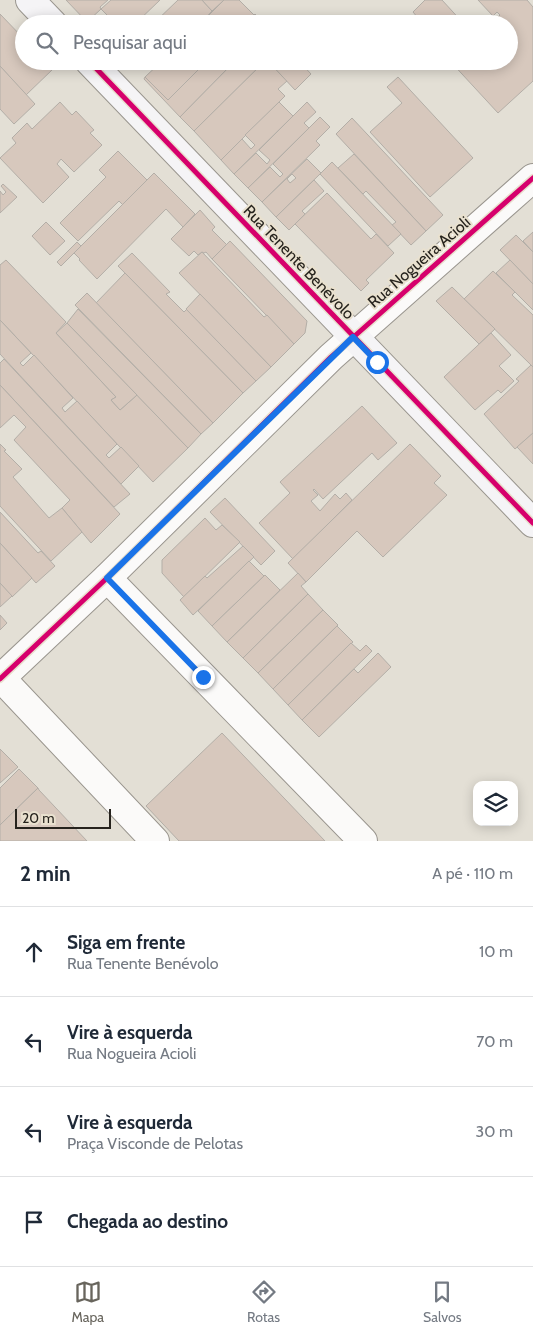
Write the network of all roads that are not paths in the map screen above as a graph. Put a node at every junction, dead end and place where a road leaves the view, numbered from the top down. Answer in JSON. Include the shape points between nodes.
{"nodes":[{"id":1,"x":30,"y":0,"type":"edge"},
{"id":2,"x":44,"y":15,"type":"edge"},
{"id":3,"x":98,"y":70,"type":"edge"},
{"id":4,"x":533,"y":178,"type":"edge"},
{"id":5,"x":353,"y":337,"type":"junction"},
{"id":6,"x":533,"y":523,"type":"edge"},
{"id":7,"x":107,"y":578,"type":"junction"},
{"id":8,"x":0,"y":679,"type":"edge"},
{"id":9,"x":155,"y":841,"type":"edge"},
{"id":10,"x":363,"y":841,"type":"edge"}],
"edges":[{"from":1,"to":2,"type":"street"},
{"from":3,"to":5,"type":"street","name":"Rua Tenente Benévolo"},
{"from":4,"to":5,"type":"street","name":"Rua Nogueira Acioli"},
{"from":5,"to":6,"type":"street","name":"Rua Tenente Benévolo"},
{"from":5,"to":7,"type":"street","name":"Rua Nogueira Acioli"},
{"from":7,"to":8,"type":"street","name":"Rua Nogueira Acioli"},
{"from":7,"to":10,"type":"street"},
{"from":8,"to":9,"type":"street"}]}
